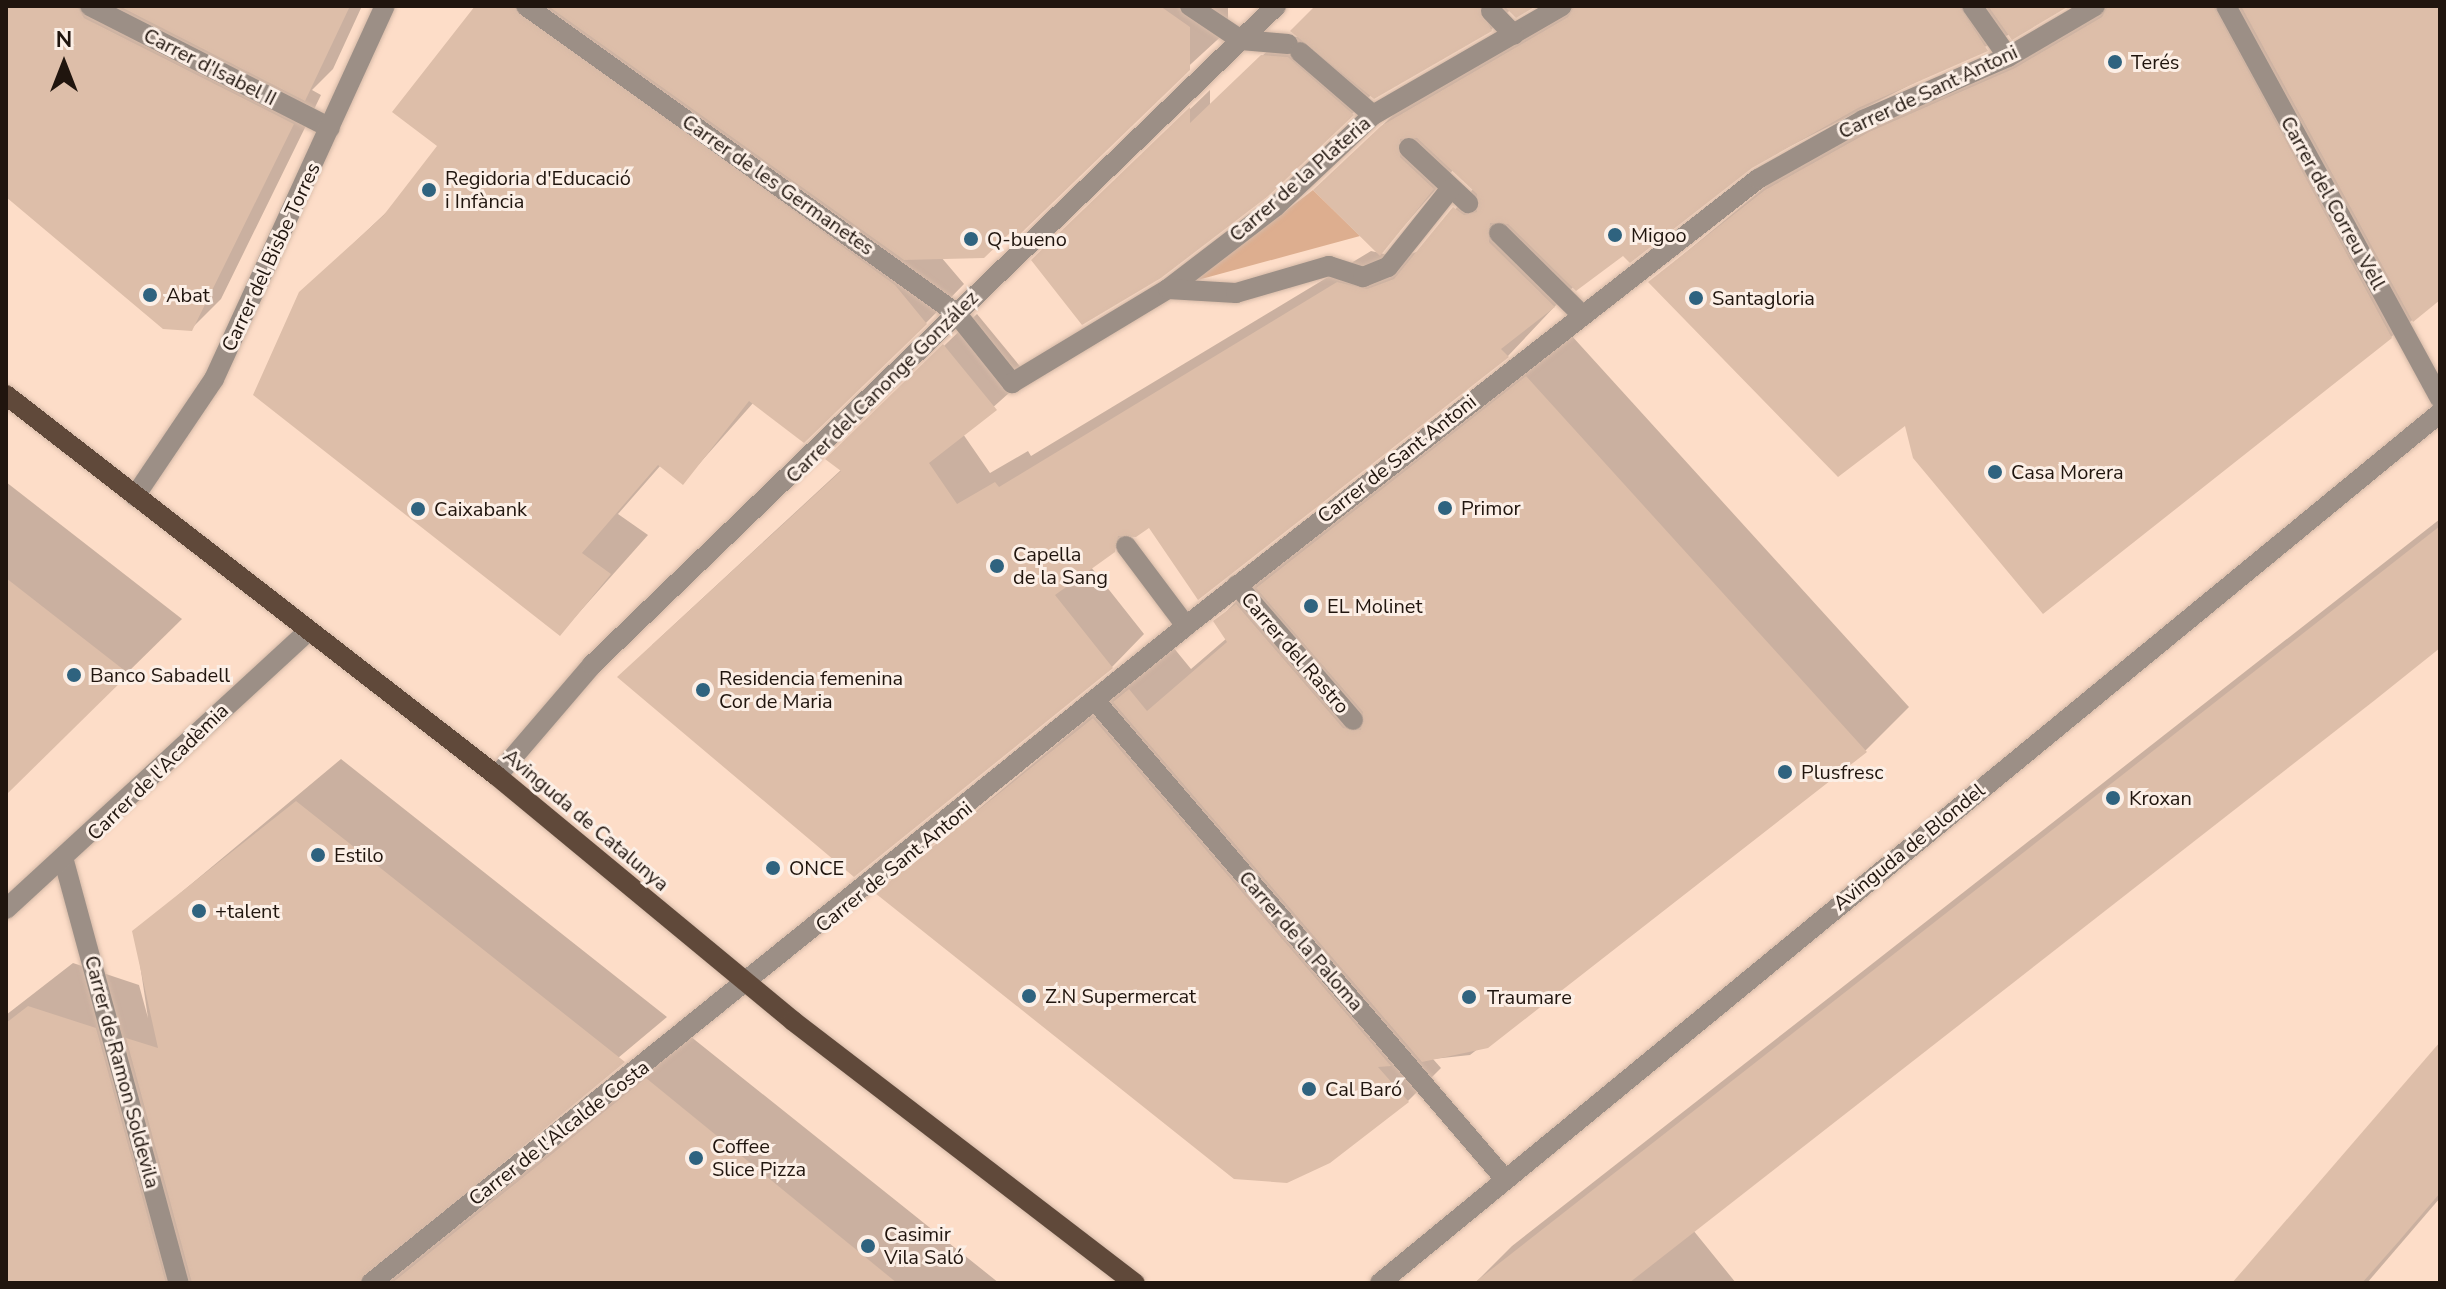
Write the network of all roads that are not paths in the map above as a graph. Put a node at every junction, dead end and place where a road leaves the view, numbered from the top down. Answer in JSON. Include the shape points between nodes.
{"nodes":[{"id":1,"x":90,"y":6,"type":"edge"},
{"id":2,"x":385,"y":6,"type":"edge"},
{"id":3,"x":526,"y":6,"type":"edge"},
{"id":4,"x":1190,"y":6,"type":"edge"},
{"id":5,"x":1276,"y":6,"type":"edge"},
{"id":6,"x":1562,"y":6,"type":"edge"},
{"id":7,"x":1972,"y":6,"type":"edge"},
{"id":8,"x":2095,"y":6,"type":"edge"},
{"id":9,"x":2226,"y":6,"type":"edge"},
{"id":10,"x":1491,"y":11,"type":"dead end"},
{"id":11,"x":1514,"y":35,"type":"junction"},
{"id":12,"x":1241,"y":40,"type":"junction"},
{"id":13,"x":2008,"y":57,"type":"junction"},
{"id":14,"x":1373,"y":115,"type":"junction"},
{"id":15,"x":330,"y":128,"type":"junction"},
{"id":16,"x":1409,"y":148,"type":"dead end"},
{"id":17,"x":1451,"y":188,"type":"junction"},
{"id":18,"x":1468,"y":203,"type":"dead end"},
{"id":19,"x":1499,"y":233,"type":"dead end"},
{"id":20,"x":1168,"y":289,"type":"junction"},
{"id":21,"x":956,"y":313,"type":"junction"},
{"id":22,"x":1581,"y":314,"type":"junction"},
{"id":23,"x":1012,"y":383,"type":"joint"},
{"id":24,"x":6,"y":395,"type":"edge"},
{"id":25,"x":2440,"y":399,"type":"edge"},
{"id":26,"x":2440,"y":413,"type":"edge"},
{"id":27,"x":135,"y":496,"type":"junction"},
{"id":28,"x":1126,"y":546,"type":"dead end"},
{"id":29,"x":1237,"y":585,"type":"junction"},
{"id":30,"x":1186,"y":626,"type":"junction"},
{"id":31,"x":307,"y":632,"type":"junction"},
{"id":32,"x":1098,"y":704,"type":"junction"},
{"id":33,"x":1353,"y":720,"type":"dead end"},
{"id":34,"x":497,"y":776,"type":"junction"},
{"id":35,"x":64,"y":861,"type":"junction"},
{"id":36,"x":6,"y":909,"type":"edge"},
{"id":37,"x":747,"y":985,"type":"junction"},
{"id":38,"x":1504,"y":1178,"type":"junction"},
{"id":39,"x":179,"y":1283,"type":"edge"},
{"id":40,"x":371,"y":1283,"type":"edge"},
{"id":41,"x":1135,"y":1283,"type":"edge"},
{"id":42,"x":1380,"y":1283,"type":"edge"}],
"edges":[{"from":1,"to":15,"type":"street","name":"Carrer d'Isabel II"},
{"from":2,"to":15,"type":"street","name":"Carrer del Bisbe Torres"},
{"from":3,"to":21,"type":"street","name":"Carrer de les Germanetes"},
{"from":4,"to":12,"type":"street"},
{"from":5,"to":12,"type":"street","name":"Carrer del Canonge González"},
{"from":6,"to":11,"type":"street","name":"Carrer de la Plateria"},
{"from":7,"to":13,"type":"street"},
{"from":8,"to":13,"type":"street","name":"Carrer de Sant Antoni"},
{"from":9,"to":25,"type":"street","name":"Carrer del Correu Vell"},
{"from":10,"to":11,"type":"street"},
{"from":11,"to":14,"type":"street","name":"Carrer de la Plateria"},
{"from":12,"to":14,"type":"street","via":[[1294,48]]},
{"from":12,"to":21,"type":"street","name":"Carrer del Canonge González"},
{"from":13,"to":22,"type":"street","name":"Carrer de Sant Antoni","via":[[1863,120],[1758,179]]},
{"from":14,"to":20,"type":"street","name":"Carrer de la Plateria","via":[[1275,207]]},
{"from":15,"to":27,"type":"street","name":"Carrer del Bisbe Torres","via":[[214,379]]},
{"from":16,"to":17,"type":"street"},
{"from":17,"to":18,"type":"street"},
{"from":17,"to":20,"type":"street","via":[[1388,267],[1363,277],[1329,266],[1236,293]]},
{"from":19,"to":22,"type":"street"},
{"from":20,"to":23,"type":"street","name":"Carrer de la Plateria"},
{"from":21,"to":23,"type":"street","name":"Carrer de les Germanetes"},
{"from":21,"to":34,"type":"street","name":"Carrer del Canonge González","via":[[592,665]]},
{"from":22,"to":29,"type":"street","name":"Carrer de Sant Antoni"},
{"from":24,"to":27,"type":"main road","name":"Avinguda de Catalunya"},
{"from":26,"to":38,"type":"street","name":"Avinguda de Blondel"},
{"from":27,"to":31,"type":"main road","name":"Avinguda de Catalunya"},
{"from":28,"to":30,"type":"street"},
{"from":29,"to":30,"type":"street","name":"Carrer de Sant Antoni"},
{"from":29,"to":33,"type":"street","name":"Carrer del Rastro"},
{"from":30,"to":32,"type":"street","name":"Carrer de Sant Antoni"},
{"from":31,"to":34,"type":"main road","name":"Avinguda de Catalunya"},
{"from":31,"to":35,"type":"street","name":"Carrer de l'Acadèmia"},
{"from":32,"to":37,"type":"street","name":"Carrer de Sant Antoni"},
{"from":32,"to":38,"type":"street","name":"Carrer de la Paloma"},
{"from":34,"to":37,"type":"main road","name":"Avinguda de Catalunya"},
{"from":35,"to":36,"type":"street","name":"Carrer de l'Acadèmia"},
{"from":35,"to":39,"type":"street","name":"Carrer de Ramon Soldevila"},
{"from":37,"to":40,"type":"street","name":"Carrer de l'Alcalde Costa"},
{"from":37,"to":41,"type":"main road","name":"Avinguda de Catalunya"},
{"from":38,"to":42,"type":"street","name":"Avinguda de Blondel"}]}
